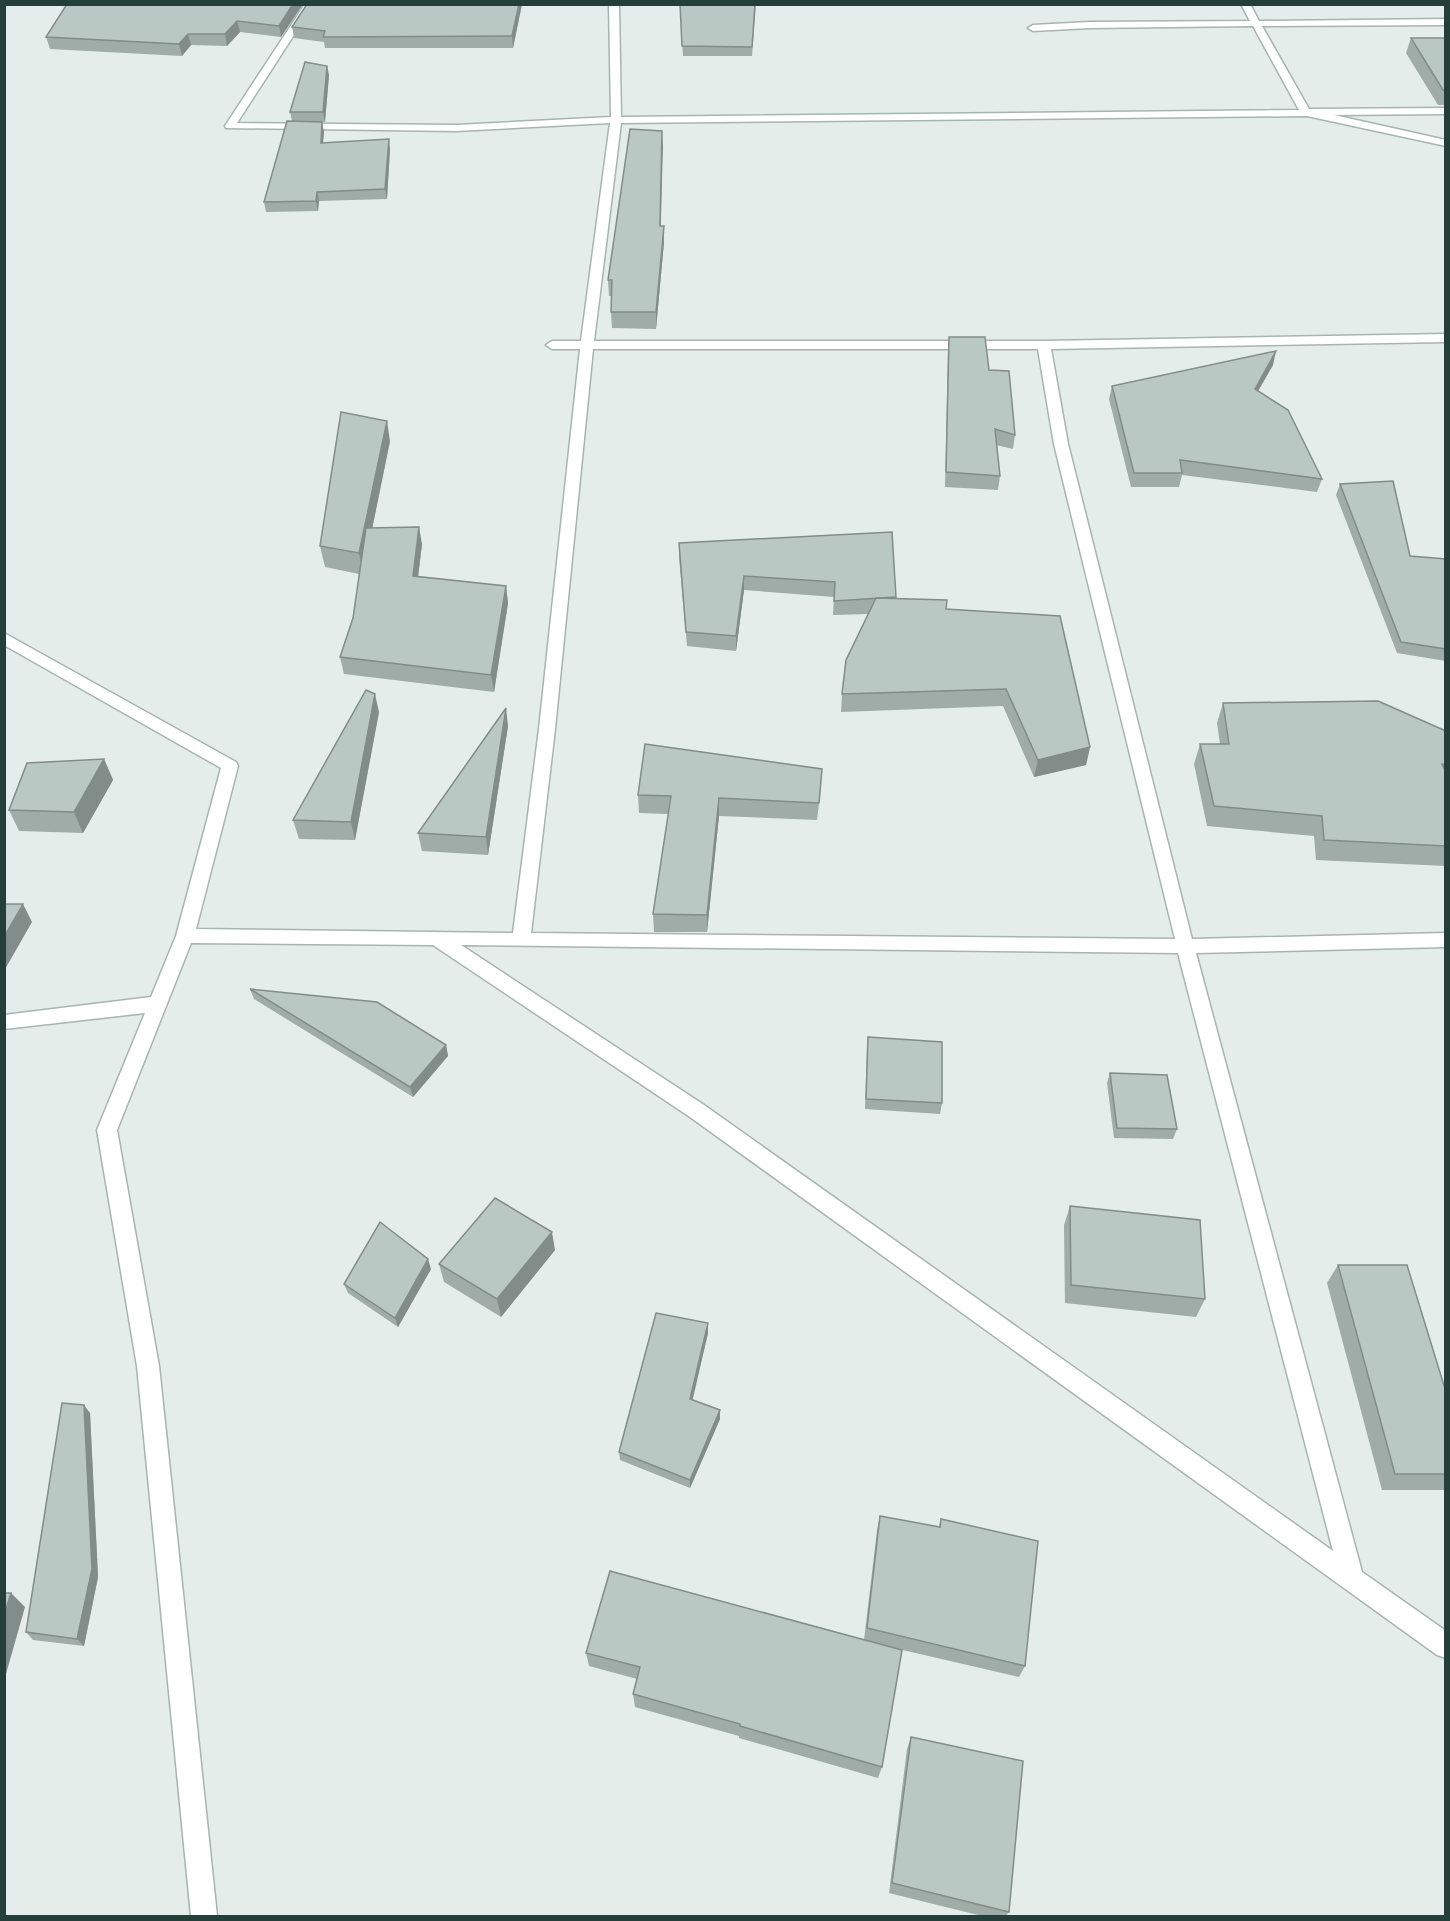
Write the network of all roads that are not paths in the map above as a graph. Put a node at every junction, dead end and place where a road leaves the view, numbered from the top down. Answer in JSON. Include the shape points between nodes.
{"nodes":[{"id":1,"x":309,"y":4,"type":"edge"},
{"id":2,"x":614,"y":4,"type":"edge"},
{"id":3,"x":1245,"y":4,"type":"edge"},
{"id":4,"x":1446,"y":22,"type":"edge"},
{"id":5,"x":1256,"y":24,"type":"junction"},
{"id":6,"x":1033,"y":28,"type":"dead end"},
{"id":7,"x":1446,"y":111,"type":"edge"},
{"id":8,"x":1305,"y":112,"type":"junction"},
{"id":9,"x":616,"y":120,"type":"junction"},
{"id":10,"x":1446,"y":143,"type":"edge"},
{"id":11,"x":1446,"y":338,"type":"edge"},
{"id":12,"x":552,"y":345,"type":"dead end"},
{"id":13,"x":587,"y":345,"type":"junction"},
{"id":14,"x":1044,"y":345,"type":"junction"},
{"id":15,"x":4,"y":638,"type":"edge"},
{"id":16,"x":184,"y":936,"type":"junction"},
{"id":17,"x":436,"y":938,"type":"junction"},
{"id":18,"x":521,"y":939,"type":"junction"},
{"id":19,"x":1446,"y":940,"type":"edge"},
{"id":20,"x":1185,"y":946,"type":"junction"},
{"id":21,"x":157,"y":1004,"type":"junction"},
{"id":22,"x":4,"y":1022,"type":"edge"},
{"id":23,"x":1352,"y":1578,"type":"junction"},
{"id":24,"x":1446,"y":1646,"type":"edge"},
{"id":25,"x":204,"y":1917,"type":"edge"}],
"edges":[{"from":1,"to":9,"type":"street","via":[[230,126],[456,128]]},
{"from":2,"to":9,"type":"street"},
{"from":3,"to":5,"type":"street"},
{"from":4,"to":5,"type":"street"},
{"from":5,"to":6,"type":"street"},
{"from":5,"to":8,"type":"street"},
{"from":7,"to":8,"type":"street"},
{"from":8,"to":9,"type":"street"},
{"from":8,"to":10,"type":"street"},
{"from":9,"to":13,"type":"street"},
{"from":11,"to":14,"type":"street"},
{"from":12,"to":13,"type":"street"},
{"from":13,"to":14,"type":"street"},
{"from":13,"to":18,"type":"street","via":[[548,729]]},
{"from":14,"to":20,"type":"street","via":[[1061,444]]},
{"from":15,"to":16,"type":"street","via":[[230,766]]},
{"from":16,"to":17,"type":"street"},
{"from":16,"to":21,"type":"street"},
{"from":17,"to":18,"type":"street"},
{"from":17,"to":23,"type":"street","via":[[697,1111]]},
{"from":18,"to":20,"type":"street"},
{"from":19,"to":20,"type":"street"},
{"from":20,"to":23,"type":"street"},
{"from":21,"to":22,"type":"street"},
{"from":21,"to":25,"type":"street","via":[[107,1130],[148,1366]]},
{"from":23,"to":24,"type":"street"}]}
